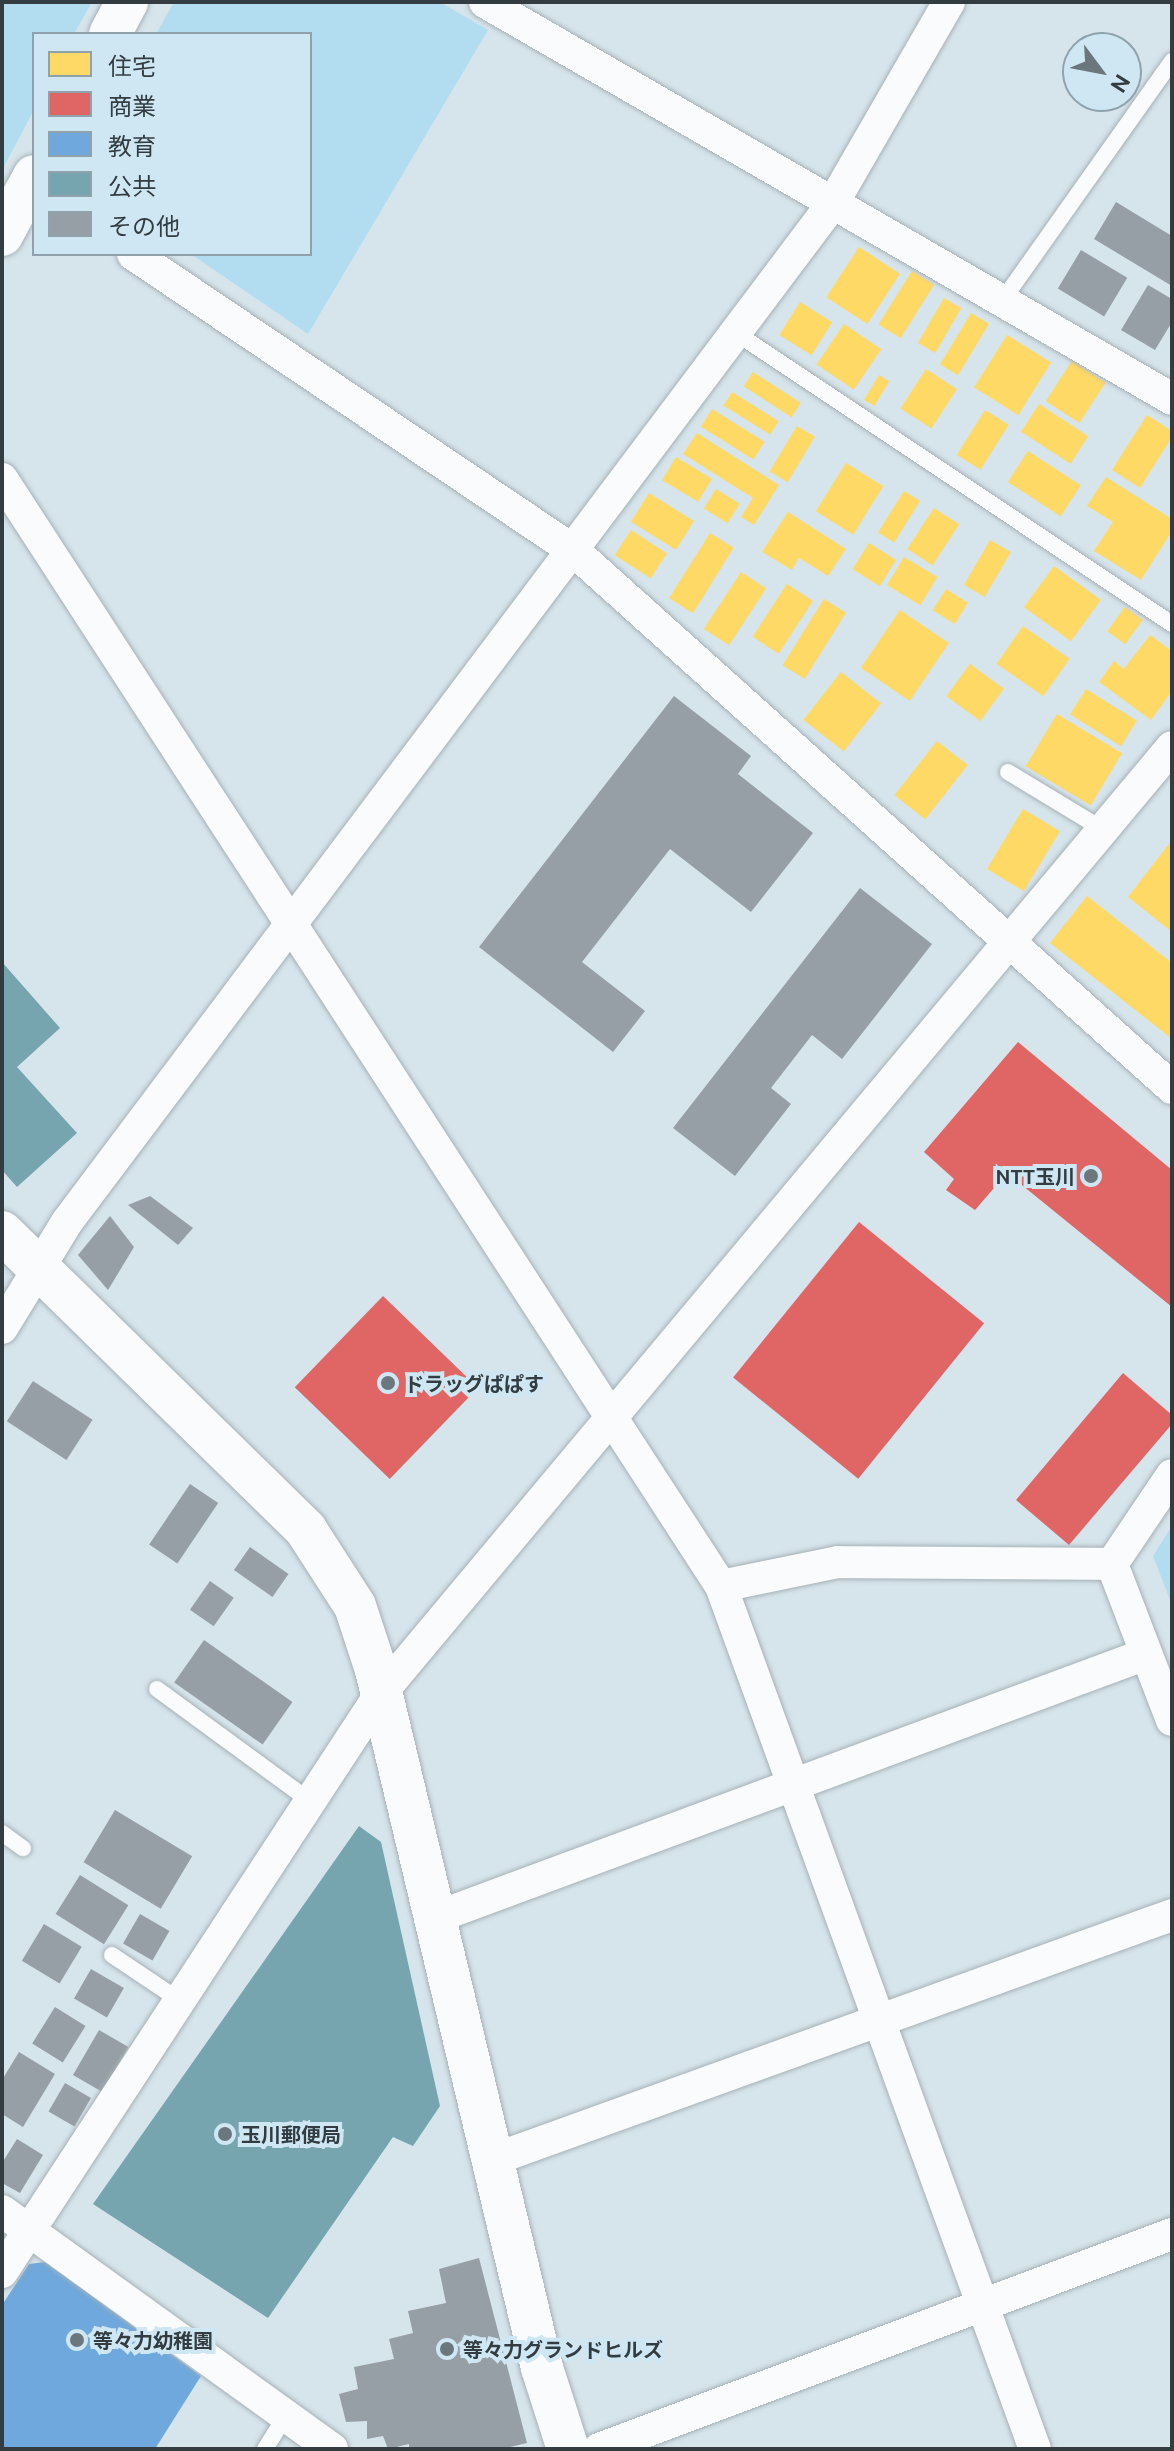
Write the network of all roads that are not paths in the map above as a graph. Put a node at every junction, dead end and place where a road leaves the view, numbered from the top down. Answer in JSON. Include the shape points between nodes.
{"nodes":[{"id":1,"x":127,"y":2,"type":"edge"},
{"id":2,"x":485,"y":2,"type":"edge"},
{"id":3,"x":949,"y":2,"type":"edge"},
{"id":4,"x":111,"y":32,"type":"edge"},
{"id":5,"x":1172,"y":61,"type":"edge"},
{"id":6,"x":32,"y":184,"type":"edge"},
{"id":7,"x":833,"y":203,"type":"junction"},
{"id":8,"x":2,"y":235,"type":"edge"},
{"id":9,"x":136,"y":256,"type":"edge"},
{"id":10,"x":1002,"y":301,"type":"junction"},
{"id":11,"x":739,"y":335,"type":"junction"},
{"id":12,"x":1172,"y":399,"type":"edge"},
{"id":13,"x":2,"y":479,"type":"edge"},
{"id":14,"x":574,"y":551,"type":"junction"},
{"id":15,"x":1172,"y":624,"type":"edge"},
{"id":16,"x":1172,"y":747,"type":"edge"},
{"id":17,"x":1008,"y":772,"type":"dead end"},
{"id":18,"x":1102,"y":829,"type":"junction"},
{"id":19,"x":291,"y":925,"type":"junction"},
{"id":20,"x":1009,"y":939,"type":"junction"},
{"id":21,"x":1172,"y":1088,"type":"edge"},
{"id":22,"x":2,"y":1232,"type":"edge"},
{"id":23,"x":38,"y":1266,"type":"junction"},
{"id":24,"x":2,"y":1328,"type":"edge"},
{"id":25,"x":612,"y":1422,"type":"junction"},
{"id":26,"x":1172,"y":1475,"type":"edge"},
{"id":27,"x":1112,"y":1564,"type":"junction"},
{"id":28,"x":721,"y":1586,"type":"junction"},
{"id":29,"x":1146,"y":1654,"type":"junction"},
{"id":30,"x":157,"y":1689,"type":"dead end"},
{"id":31,"x":381,"y":1693,"type":"junction"},
{"id":32,"x":1172,"y":1720,"type":"edge"},
{"id":33,"x":794,"y":1785,"type":"junction"},
{"id":34,"x":310,"y":1801,"type":"junction"},
{"id":35,"x":2,"y":1833,"type":"edge"},
{"id":36,"x":23,"y":1848,"type":"dead end"},
{"id":37,"x":1172,"y":1915,"type":"edge"},
{"id":38,"x":434,"y":1918,"type":"junction"},
{"id":39,"x":112,"y":1955,"type":"dead end"},
{"id":40,"x":179,"y":2000,"type":"junction"},
{"id":41,"x":882,"y":2021,"type":"junction"},
{"id":42,"x":492,"y":2160,"type":"junction"},
{"id":43,"x":2,"y":2211,"type":"edge"},
{"id":44,"x":29,"y":2230,"type":"junction"},
{"id":45,"x":1172,"y":2234,"type":"edge"},
{"id":46,"x":2,"y":2272,"type":"edge"},
{"id":47,"x":982,"y":2304,"type":"junction"},
{"id":48,"x":286,"y":2416,"type":"junction"},
{"id":49,"x":265,"y":2449,"type":"edge"},
{"id":50,"x":332,"y":2449,"type":"edge"},
{"id":51,"x":568,"y":2449,"type":"edge"},
{"id":52,"x":599,"y":2449,"type":"edge"},
{"id":53,"x":1035,"y":2449,"type":"edge"}],
"edges":[{"from":1,"to":4,"type":"street"},
{"from":2,"to":7,"type":"street"},
{"from":3,"to":7,"type":"street"},
{"from":5,"to":10,"type":"lane"},
{"from":6,"to":8,"type":"street"},
{"from":7,"to":10,"type":"street"},
{"from":7,"to":11,"type":"street"},
{"from":9,"to":14,"type":"street"},
{"from":10,"to":12,"type":"street"},
{"from":11,"to":14,"type":"street"},
{"from":11,"to":15,"type":"lane"},
{"from":13,"to":19,"type":"street"},
{"from":14,"to":19,"type":"street"},
{"from":14,"to":20,"type":"street"},
{"from":16,"to":18,"type":"street"},
{"from":17,"to":18,"type":"lane"},
{"from":18,"to":20,"type":"street"},
{"from":19,"to":23,"type":"street"},
{"from":19,"to":25,"type":"street"},
{"from":20,"to":21,"type":"street"},
{"from":20,"to":25,"type":"street"},
{"from":22,"to":23,"type":"street"},
{"from":23,"to":24,"type":"street"},
{"from":23,"to":31,"type":"street","via":[[320,1548],[355,1606]]},
{"from":25,"to":28,"type":"street"},
{"from":25,"to":31,"type":"street"},
{"from":26,"to":27,"type":"street"},
{"from":27,"to":28,"type":"street","via":[[838,1562]]},
{"from":27,"to":29,"type":"street"},
{"from":28,"to":33,"type":"street"},
{"from":29,"to":32,"type":"street"},
{"from":29,"to":33,"type":"street"},
{"from":30,"to":34,"type":"lane"},
{"from":31,"to":34,"type":"street"},
{"from":31,"to":38,"type":"street"},
{"from":33,"to":38,"type":"street"},
{"from":33,"to":41,"type":"street"},
{"from":34,"to":40,"type":"street"},
{"from":35,"to":36,"type":"lane"},
{"from":37,"to":41,"type":"street"},
{"from":38,"to":42,"type":"street"},
{"from":39,"to":40,"type":"lane"},
{"from":40,"to":44,"type":"street"},
{"from":41,"to":42,"type":"street"},
{"from":41,"to":47,"type":"street"},
{"from":42,"to":51,"type":"street","via":[[542,2368]]},
{"from":43,"to":44,"type":"street"},
{"from":44,"to":46,"type":"street"},
{"from":44,"to":48,"type":"street"},
{"from":45,"to":47,"type":"street"},
{"from":47,"to":52,"type":"street"},
{"from":47,"to":53,"type":"street"},
{"from":48,"to":49,"type":"lane"},
{"from":48,"to":50,"type":"street"}]}
